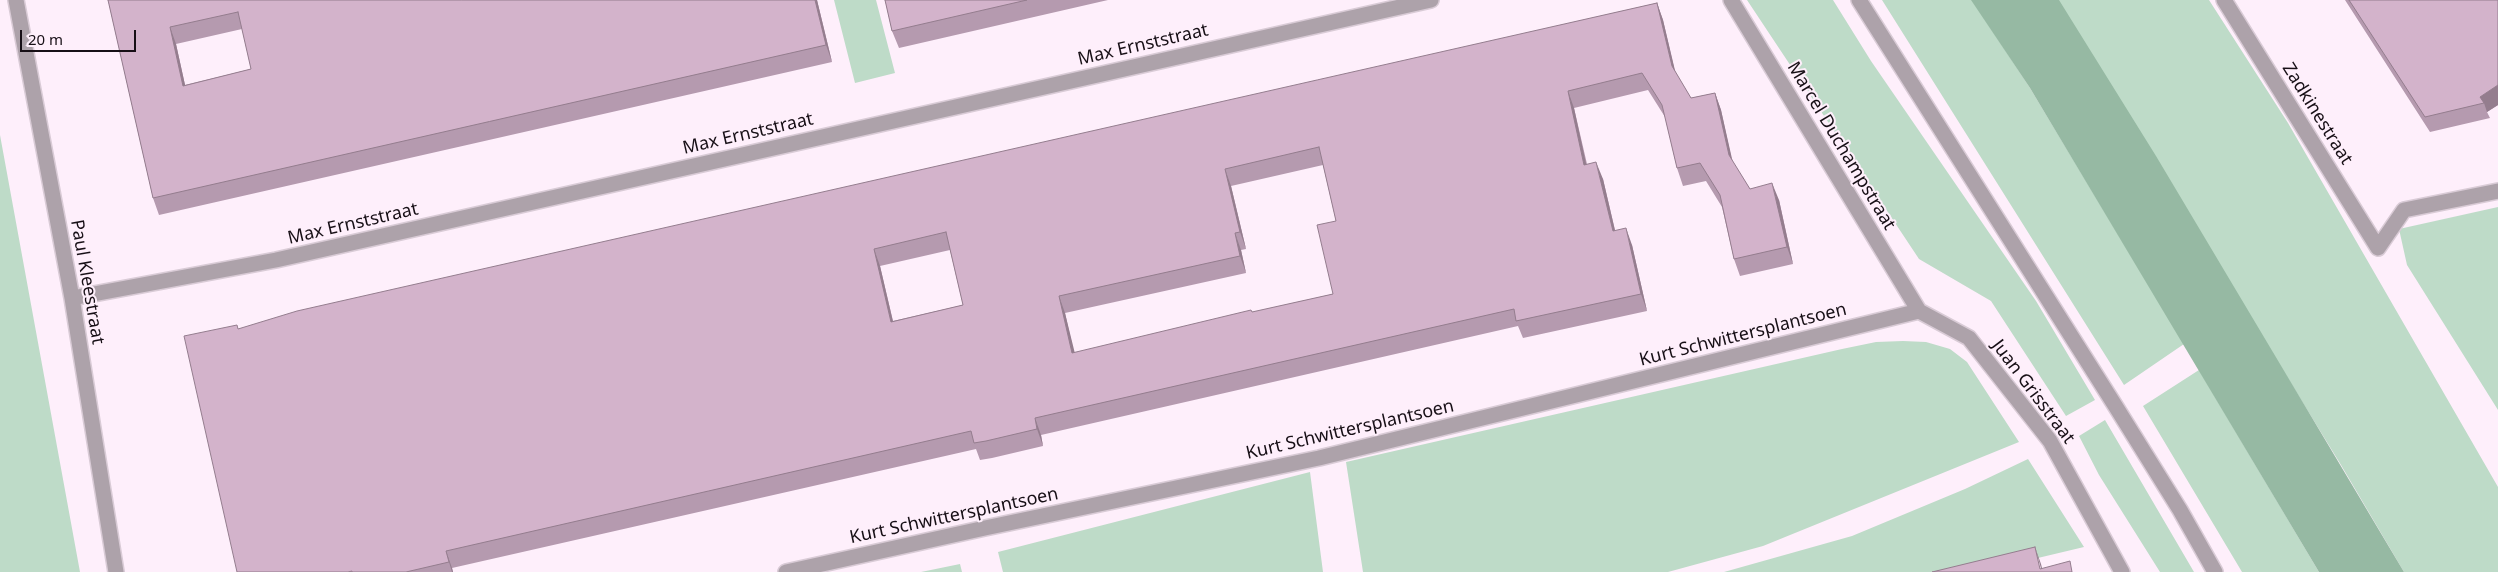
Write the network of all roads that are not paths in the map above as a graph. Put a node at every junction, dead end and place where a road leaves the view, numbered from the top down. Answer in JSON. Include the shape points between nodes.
{"nodes":[{"id":1,"x":16,"y":0,"type":"edge"},
{"id":2,"x":1431,"y":0,"type":"edge"},
{"id":3,"x":1731,"y":0,"type":"edge"},
{"id":4,"x":1859,"y":0,"type":"edge"},
{"id":5,"x":2224,"y":0,"type":"edge"},
{"id":6,"x":2498,"y":191,"type":"edge"},
{"id":7,"x":72,"y":298,"type":"junction"},
{"id":8,"x":1919,"y":311,"type":"junction"},
{"id":9,"x":116,"y":572,"type":"edge"},
{"id":10,"x":786,"y":572,"type":"edge"},
{"id":11,"x":2122,"y":572,"type":"edge"},
{"id":12,"x":2215,"y":572,"type":"edge"}],
"edges":[{"from":1,"to":7,"type":"street","name":"Paul Kleestraat"},
{"from":2,"to":7,"type":"street","name":"Max Ernststraat","via":[[276,260]]},
{"from":3,"to":8,"type":"street","name":"Marcel Duchampstraat"},
{"from":4,"to":12,"type":"street","via":[[2116,407]]},
{"from":5,"to":6,"type":"street","name":"Zadkinestraat","via":[[2378,248],[2404,210]]},
{"from":7,"to":9,"type":"street","name":"Paul Kleestraat"},
{"from":8,"to":10,"type":"street","name":"Kurt Schwittersplantsoen","via":[[1319,458]]},
{"from":8,"to":11,"type":"street","name":"Juan Grisstraat","via":[[1969,338],[2050,440]]}]}
